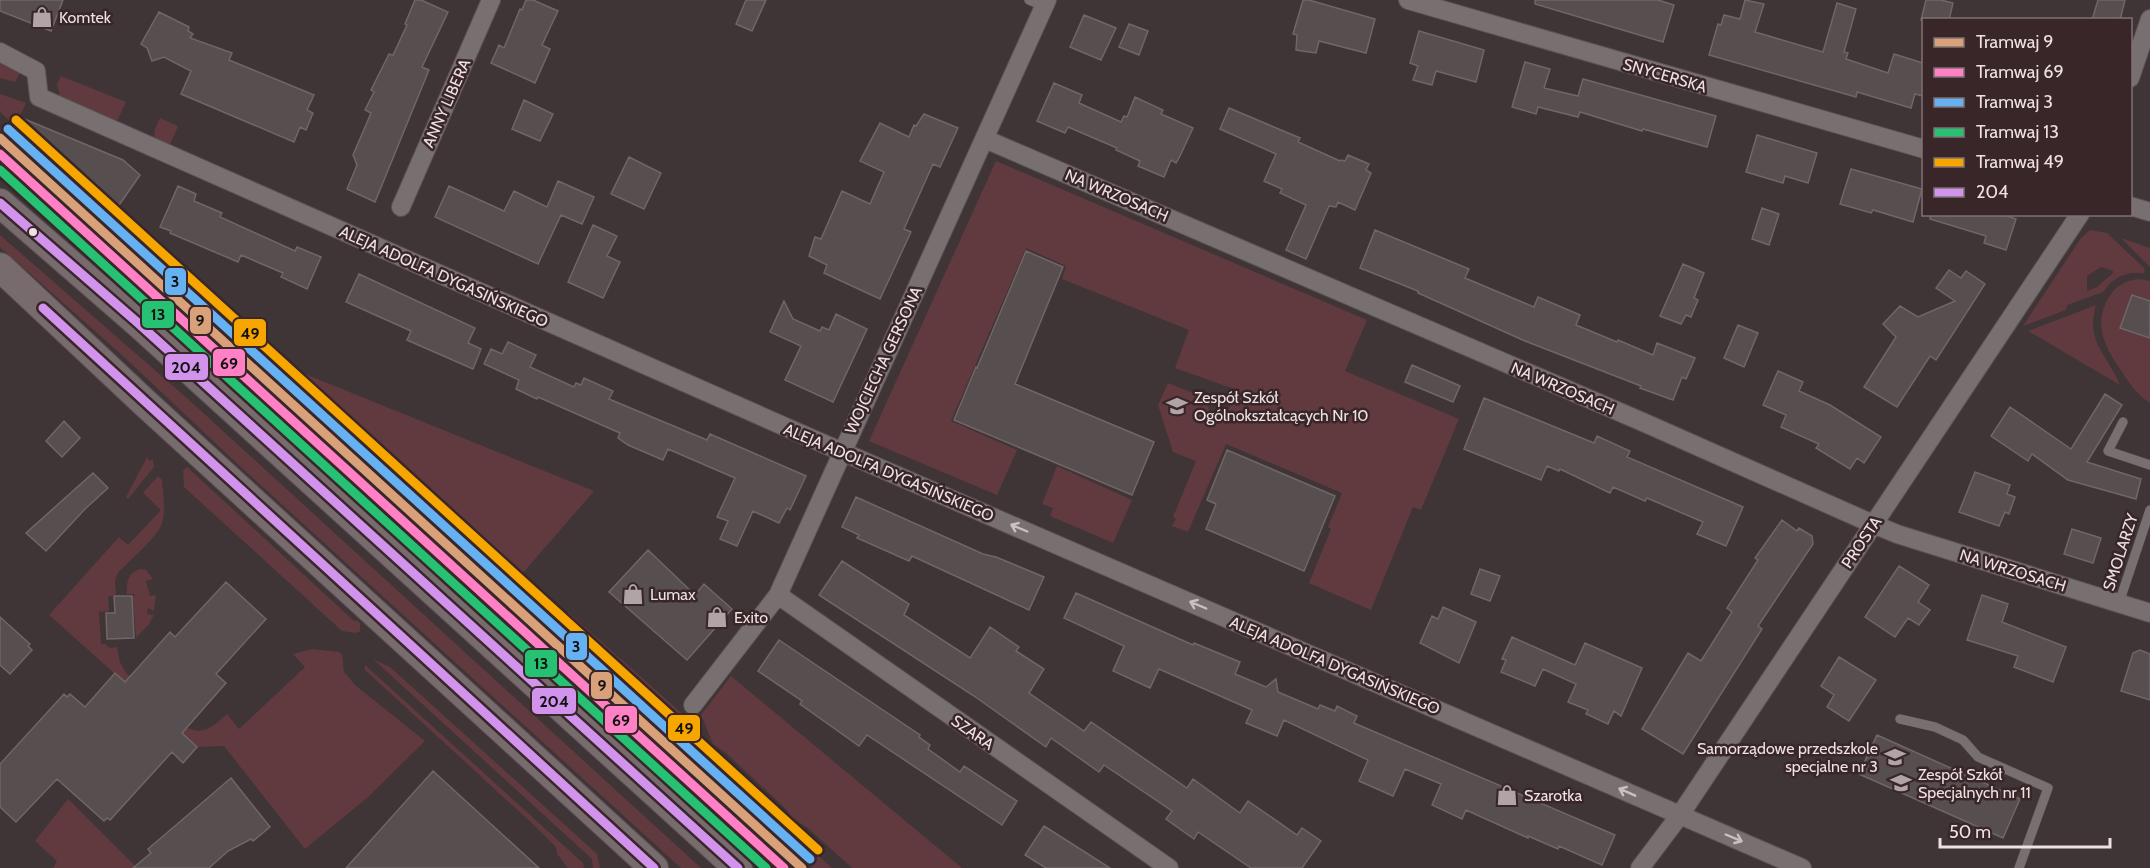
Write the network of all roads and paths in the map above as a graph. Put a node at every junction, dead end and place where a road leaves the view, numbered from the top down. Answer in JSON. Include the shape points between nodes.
{"nodes":[{"id":1,"x":491,"y":0,"type":"edge"},
{"id":2,"x":1408,"y":0,"type":"edge"},
{"id":3,"x":1040,"y":2,"type":"edge"},
{"id":4,"x":2150,"y":19,"type":"edge"},
{"id":5,"x":2146,"y":42,"type":"edge"},
{"id":6,"x":0,"y":52,"type":"edge"},
{"id":7,"x":2132,"y":74,"type":"edge"},
{"id":8,"x":985,"y":139,"type":"junction"},
{"id":9,"x":1922,"y":149,"type":"edge"},
{"id":10,"x":0,"y":203,"type":"edge"},
{"id":11,"x":401,"y":207,"type":"dead end"},
{"id":12,"x":2132,"y":207,"type":"edge"},
{"id":13,"x":2150,"y":212,"type":"edge"},
{"id":14,"x":2079,"y":216,"type":"edge"},
{"id":15,"x":0,"y":267,"type":"edge"},
{"id":16,"x":2123,"y":422,"type":"dead end"},
{"id":17,"x":842,"y":452,"type":"junction"},
{"id":18,"x":2150,"y":465,"type":"edge"},
{"id":19,"x":2150,"y":510,"type":"edge"},
{"id":20,"x":1873,"y":524,"type":"junction"},
{"id":21,"x":778,"y":595,"type":"junction"},
{"id":22,"x":2119,"y":603,"type":"junction"},
{"id":23,"x":2150,"y":613,"type":"edge"},
{"id":24,"x":693,"y":705,"type":"dead end"},
{"id":25,"x":1900,"y":719,"type":"dead end"},
{"id":26,"x":1680,"y":815,"type":"junction"},
{"id":27,"x":2020,"y":866,"type":"edge"},
{"id":28,"x":654,"y":868,"type":"edge"},
{"id":29,"x":738,"y":868,"type":"edge"},
{"id":30,"x":1169,"y":868,"type":"edge"},
{"id":31,"x":1640,"y":868,"type":"edge"},
{"id":32,"x":1802,"y":868,"type":"edge"}],
"edges":[{"from":1,"to":11,"type":"street","name":"ANNY LIBERA"},
{"from":2,"to":9,"type":"street","name":"SNYCERSKA"},
{"from":3,"to":8,"type":"street","name":"WOJCIECHA GERSONA"},
{"from":4,"to":5,"type":"street"},
{"from":5,"to":7,"type":"street"},
{"from":6,"to":17,"type":"street","name":"ALEJA ADOLFA DYGASIŃSKIEGO","via":[[36,71],[39,97]]},
{"from":8,"to":17,"type":"street","name":"WOJCIECHA GERSONA"},
{"from":8,"to":20,"type":"street","name":"NA WRZOSACH"},
{"from":10,"to":29,"type":"main road","via":[[147,331]]},
{"from":12,"to":13,"type":"street"},
{"from":14,"to":20,"type":"street","name":"PROSTA"},
{"from":15,"to":28,"type":"main road"},
{"from":16,"to":18,"type":"lane","via":[[2108,452]]},
{"from":17,"to":21,"type":"street","name":"WOJCIECHA GERSONA"},
{"from":26,"to":17,"type":"street","name":"ALEJA ADOLFA DYGASIŃSKIEGO","one_way":true},
{"from":19,"to":22,"type":"lane","name":"SMOLARZY"},
{"from":20,"to":22,"type":"street","name":"NA WRZOSACH"},
{"from":20,"to":26,"type":"street","name":"PROSTA"},
{"from":21,"to":24,"type":"street","name":"WOJCIECHA GERSONA"},
{"from":21,"to":30,"type":"street","name":"SZARA"},
{"from":22,"to":23,"type":"street","name":"NA WRZOSACH"},
{"from":25,"to":27,"type":"lane","via":[[1935,727],[1963,740],[1978,757],[2048,788]]},
{"from":26,"to":31,"type":"street","name":"PROSTA"},
{"from":26,"to":32,"type":"street","name":"ALEJA ADOLFA DYGASIŃSKIEGO","one_way":true}]}
